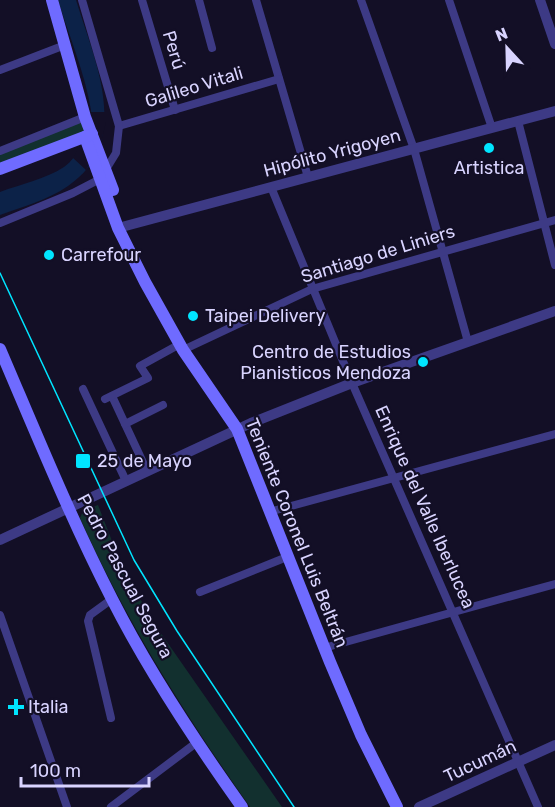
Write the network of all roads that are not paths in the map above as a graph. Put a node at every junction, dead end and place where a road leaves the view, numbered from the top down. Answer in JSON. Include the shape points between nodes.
{"nodes":[{"id":1,"x":52,"y":0,"type":"edge"},
{"id":2,"x":82,"y":0,"type":"edge"},
{"id":3,"x":142,"y":0,"type":"edge"},
{"id":4,"x":199,"y":0,"type":"edge"},
{"id":5,"x":256,"y":0,"type":"edge"},
{"id":6,"x":361,"y":0,"type":"edge"},
{"id":7,"x":449,"y":0,"type":"edge"},
{"id":8,"x":540,"y":0,"type":"edge"},
{"id":9,"x":555,"y":44,"type":"edge"},
{"id":10,"x":64,"y":45,"type":"junction"},
{"id":11,"x":212,"y":48,"type":"dead end"},
{"id":12,"x":0,"y":70,"type":"edge"},
{"id":13,"x":279,"y":79,"type":"junction"},
{"id":14,"x":175,"y":110,"type":"junction"},
{"id":15,"x":555,"y":111,"type":"edge"},
{"id":16,"x":85,"y":117,"type":"junction"},
{"id":17,"x":518,"y":121,"type":"junction"},
{"id":18,"x":119,"y":126,"type":"junction"},
{"id":19,"x":492,"y":128,"type":"junction"},
{"id":20,"x":89,"y":135,"type":"junction"},
{"id":21,"x":414,"y":149,"type":"junction"},
{"id":22,"x":0,"y":151,"type":"edge"},
{"id":23,"x":0,"y":169,"type":"edge"},
{"id":24,"x":103,"y":175,"type":"junction"},
{"id":25,"x":308,"y":177,"type":"junction"},
{"id":26,"x":272,"y":187,"type":"junction"},
{"id":27,"x":555,"y":220,"type":"edge"},
{"id":28,"x":0,"y":223,"type":"edge"},
{"id":29,"x":544,"y":223,"type":"junction"},
{"id":30,"x":122,"y":226,"type":"junction"},
{"id":31,"x":442,"y":251,"type":"junction"},
{"id":32,"x":555,"y":265,"type":"edge"},
{"id":33,"x":312,"y":289,"type":"junction"},
{"id":34,"x":555,"y":311,"type":"edge"},
{"id":35,"x":468,"y":342,"type":"junction"},
{"id":36,"x":182,"y":347,"type":"junction"},
{"id":37,"x":0,"y":349,"type":"edge"},
{"id":38,"x":352,"y":383,"type":"junction"},
{"id":39,"x":83,"y":388,"type":"dead end"},
{"id":40,"x":163,"y":405,"type":"dead end"},
{"id":41,"x":125,"y":424,"type":"junction"},
{"id":42,"x":237,"y":429,"type":"junction"},
{"id":43,"x":555,"y":434,"type":"edge"},
{"id":44,"x":147,"y":471,"type":"junction"},
{"id":45,"x":394,"y":478,"type":"junction"},
{"id":46,"x":126,"y":481,"type":"junction"},
{"id":47,"x":68,"y":508,"type":"junction"},
{"id":48,"x":269,"y":512,"type":"junction"},
{"id":49,"x":0,"y":540,"type":"edge"},
{"id":50,"x":287,"y":557,"type":"junction"},
{"id":51,"x":555,"y":584,"type":"edge"},
{"id":52,"x":200,"y":592,"type":"dead end"},
{"id":53,"x":112,"y":599,"type":"junction"},
{"id":54,"x":454,"y":612,"type":"junction"},
{"id":55,"x":0,"y":615,"type":"edge"},
{"id":56,"x":324,"y":648,"type":"junction"},
{"id":57,"x":111,"y":718,"type":"dead end"},
{"id":58,"x":196,"y":743,"type":"junction"},
{"id":59,"x":555,"y":745,"type":"edge"},
{"id":60,"x":518,"y":761,"type":"junction"},
{"id":61,"x":67,"y":807,"type":"edge"},
{"id":62,"x":111,"y":807,"type":"edge"},
{"id":63,"x":242,"y":807,"type":"edge"},
{"id":64,"x":397,"y":807,"type":"edge"},
{"id":65,"x":419,"y":807,"type":"edge"},
{"id":66,"x":538,"y":807,"type":"edge"}],
"edges":[{"from":1,"to":10,"type":"main road"},
{"from":2,"to":18,"type":"street"},
{"from":3,"to":14,"type":"street","name":"Perú"},
{"from":4,"to":11,"type":"street"},
{"from":5,"to":13,"type":"street"},
{"from":6,"to":21,"type":"street"},
{"from":7,"to":19,"type":"street"},
{"from":8,"to":9,"type":"street"},
{"from":10,"to":12,"type":"street"},
{"from":10,"to":16,"type":"main road"},
{"from":13,"to":14,"type":"street","name":"Galileo Vitali"},
{"from":13,"to":25,"type":"street"},
{"from":14,"to":18,"type":"street","name":"Galileo Vitali"},
{"from":15,"to":17,"type":"street","name":"Hipólito Yrigoyen"},
{"from":16,"to":20,"type":"main road"},
{"from":16,"to":22,"type":"street"},
{"from":17,"to":19,"type":"street","name":"Hipólito Yrigoyen"},
{"from":17,"to":29,"type":"street"},
{"from":18,"to":24,"type":"street","via":[[116,153]]},
{"from":19,"to":21,"type":"street","name":"Hipólito Yrigoyen"},
{"from":20,"to":23,"type":"main road"},
{"from":20,"to":24,"type":"main road"},
{"from":20,"to":24,"type":"main road","name":"Teniente Coronel Luis Beltrán","via":[[90,150]]},
{"from":21,"to":25,"type":"street","name":"Hipólito Yrigoyen"},
{"from":21,"to":31,"type":"street"},
{"from":24,"to":28,"type":"street","via":[[73,193]]},
{"from":24,"to":30,"type":"main road","name":"Teniente Coronel Luis Beltrán"},
{"from":25,"to":26,"type":"street","name":"Hipólito Yrigoyen"},
{"from":26,"to":30,"type":"street","name":"Hipólito Yrigoyen"},
{"from":26,"to":33,"type":"street","name":"Enrique del Valle Iberlucea"},
{"from":27,"to":29,"type":"street","name":"Santiago de Liniers"},
{"from":29,"to":31,"type":"street","name":"Santiago de Liniers"},
{"from":29,"to":32,"type":"street"},
{"from":30,"to":36,"type":"main road","name":"Teniente Coronel Luis Beltrán","via":[[145,282]]},
{"from":31,"to":33,"type":"street","name":"Santiago de Liniers"},
{"from":31,"to":35,"type":"street"},
{"from":33,"to":36,"type":"street","name":"Santiago de Liniers"},
{"from":33,"to":38,"type":"street","name":"Enrique del Valle Iberlucea"},
{"from":34,"to":35,"type":"street"},
{"from":35,"to":38,"type":"street"},
{"from":36,"to":41,"type":"street","name":"Santiago de Liniers","via":[[140,366],[148,378],[108,398]]},
{"from":36,"to":42,"type":"main road","name":"Teniente Coronel Luis Beltrán"},
{"from":37,"to":47,"type":"main road","name":"Pedro Pascual Segura"},
{"from":38,"to":42,"type":"street"},
{"from":38,"to":45,"type":"street","name":"Enrique del Valle Iberlucea"},
{"from":39,"to":46,"type":"street"},
{"from":40,"to":41,"type":"street"},
{"from":41,"to":44,"type":"street"},
{"from":42,"to":44,"type":"street"},
{"from":42,"to":48,"type":"main road","name":"Teniente Coronel Luis Beltrán"},
{"from":43,"to":45,"type":"street"},
{"from":44,"to":46,"type":"street"},
{"from":45,"to":48,"type":"street"},
{"from":45,"to":54,"type":"street","name":"Enrique del Valle Iberlucea"},
{"from":46,"to":47,"type":"street"},
{"from":47,"to":49,"type":"street"},
{"from":47,"to":53,"type":"main road","name":"Pedro Pascual Segura"},
{"from":48,"to":50,"type":"main road","name":"Teniente Coronel Luis Beltrán"},
{"from":50,"to":52,"type":"street"},
{"from":50,"to":56,"type":"main road","name":"Teniente Coronel Luis Beltrán"},
{"from":51,"to":54,"type":"street"},
{"from":53,"to":57,"type":"street","via":[[90,615],[88,621]]},
{"from":53,"to":58,"type":"main road","name":"Pedro Pascual Segura"},
{"from":54,"to":56,"type":"street"},
{"from":54,"to":60,"type":"street","name":"Enrique del Valle Iberlucea"},
{"from":55,"to":61,"type":"street"},
{"from":56,"to":64,"type":"main road","name":"Teniente Coronel Luis Beltrán"},
{"from":58,"to":62,"type":"street"},
{"from":58,"to":63,"type":"main road","name":"Pedro Pascual Segura"},
{"from":59,"to":60,"type":"street","name":"Tucumán"},
{"from":60,"to":65,"type":"street","name":"Tucumán"},
{"from":60,"to":66,"type":"street","name":"Enrique del Valle Iberlucea"}]}
